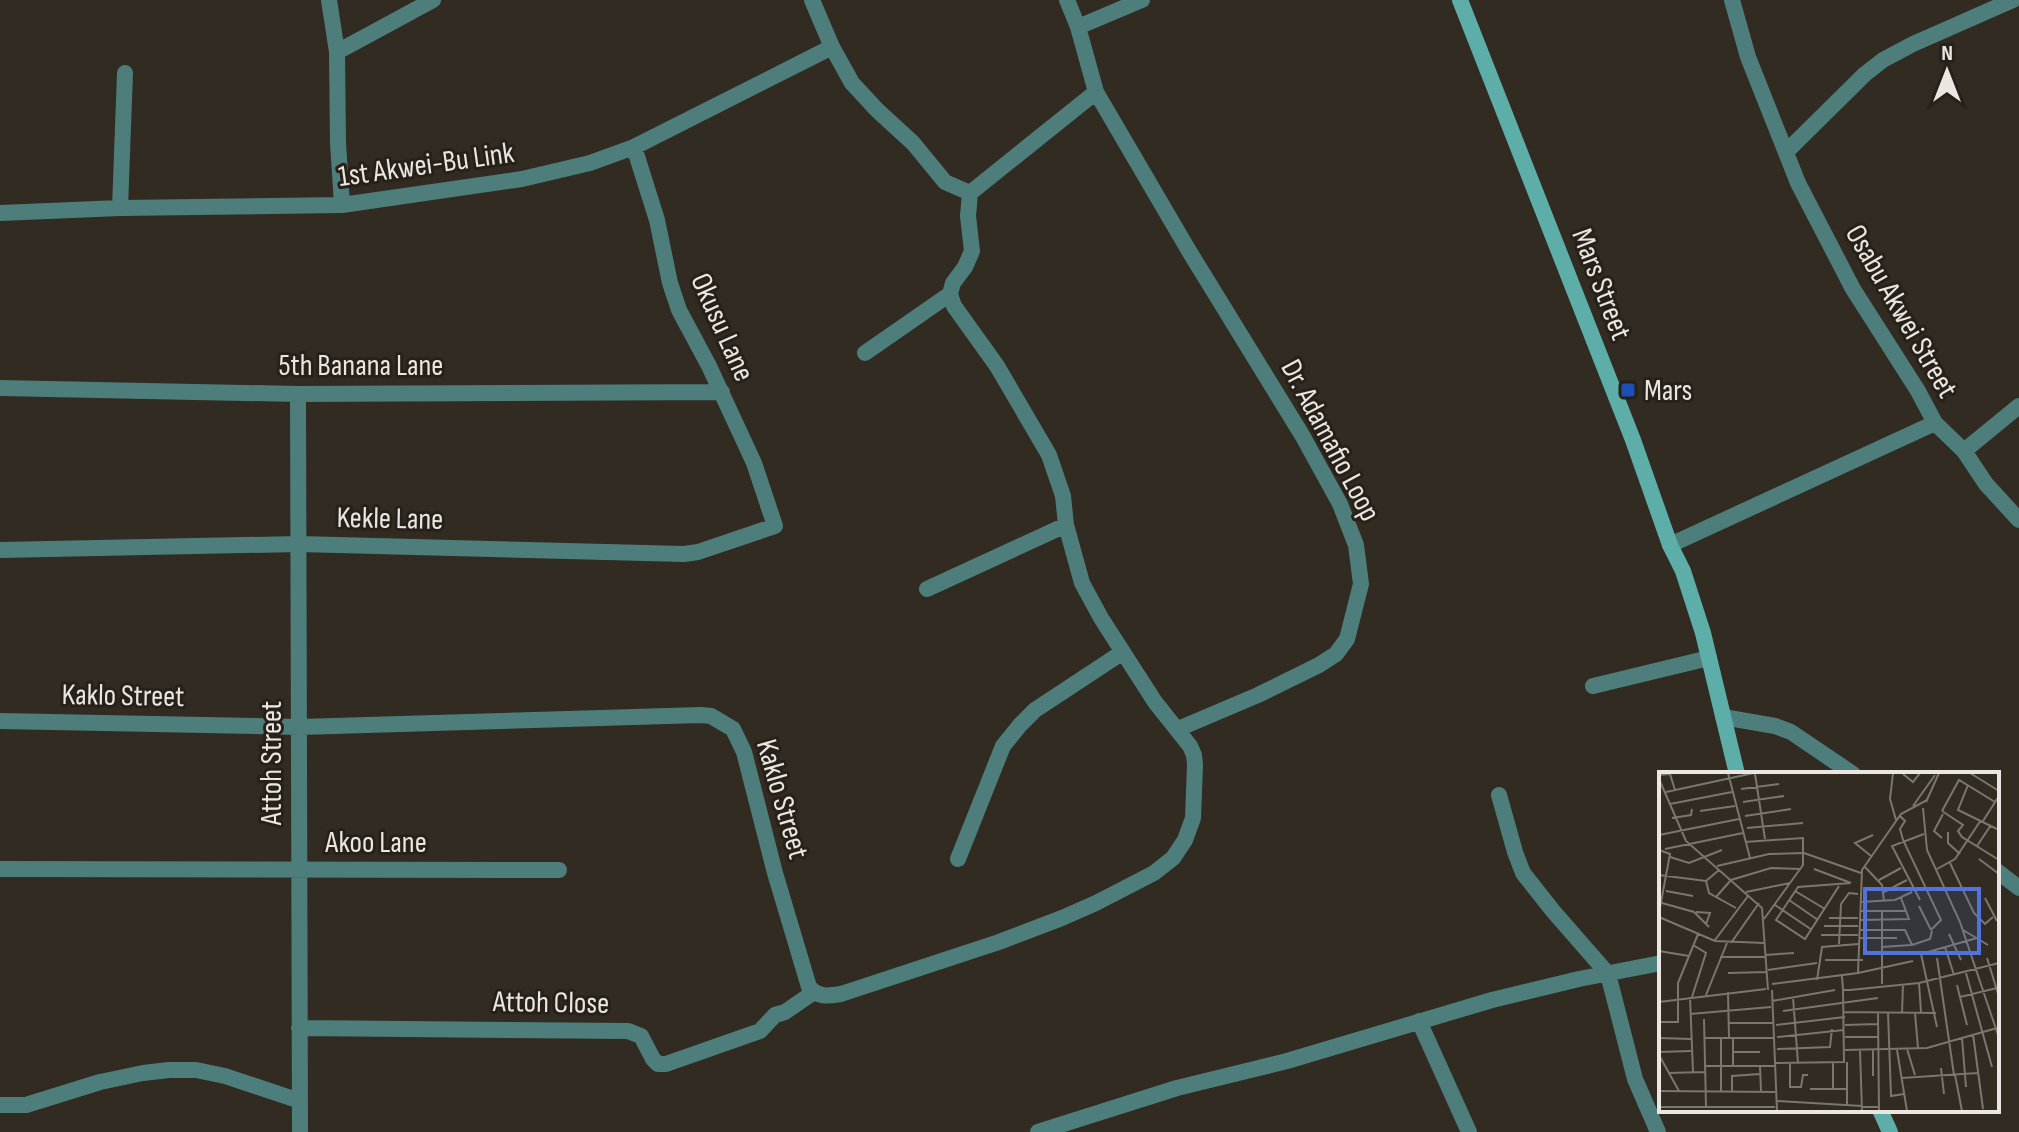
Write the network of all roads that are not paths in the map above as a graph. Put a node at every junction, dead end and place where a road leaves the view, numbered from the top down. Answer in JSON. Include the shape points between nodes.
{"nodes":[{"id":1,"x":329,"y":0,"type":"edge"},
{"id":2,"x":433,"y":0,"type":"edge"},
{"id":3,"x":812,"y":0,"type":"edge"},
{"id":4,"x":1067,"y":0,"type":"edge"},
{"id":5,"x":1142,"y":0,"type":"edge"},
{"id":6,"x":1460,"y":0,"type":"edge"},
{"id":7,"x":1732,"y":0,"type":"edge"},
{"id":8,"x":2013,"y":0,"type":"edge"},
{"id":9,"x":1078,"y":27,"type":"junction"},
{"id":10,"x":832,"y":47,"type":"junction"},
{"id":11,"x":337,"y":52,"type":"junction"},
{"id":12,"x":125,"y":73,"type":"dead end"},
{"id":13,"x":1096,"y":92,"type":"junction"},
{"id":14,"x":634,"y":147,"type":"junction"},
{"id":15,"x":1786,"y":152,"type":"junction"},
{"id":16,"x":970,"y":193,"type":"junction"},
{"id":17,"x":342,"y":205,"type":"junction"},
{"id":18,"x":120,"y":208,"type":"junction"},
{"id":19,"x":0,"y":213,"type":"edge"},
{"id":20,"x":950,"y":294,"type":"junction"},
{"id":21,"x":865,"y":353,"type":"dead end"},
{"id":22,"x":0,"y":388,"type":"edge"},
{"id":23,"x":722,"y":392,"type":"junction"},
{"id":24,"x":298,"y":394,"type":"junction"},
{"id":25,"x":2019,"y":406,"type":"edge"},
{"id":26,"x":1935,"y":423,"type":"junction"},
{"id":27,"x":1964,"y":451,"type":"junction"},
{"id":28,"x":2019,"y":520,"type":"edge"},
{"id":29,"x":1066,"y":525,"type":"junction"},
{"id":30,"x":775,"y":526,"type":"joint"},
{"id":31,"x":299,"y":544,"type":"junction"},
{"id":32,"x":1670,"y":545,"type":"junction"},
{"id":33,"x":0,"y":550,"type":"edge"},
{"id":34,"x":927,"y":589,"type":"dead end"},
{"id":35,"x":1123,"y":652,"type":"junction"},
{"id":36,"x":1709,"y":658,"type":"junction"},
{"id":37,"x":1593,"y":686,"type":"dead end"},
{"id":38,"x":1723,"y":717,"type":"junction"},
{"id":39,"x":0,"y":721,"type":"edge"},
{"id":40,"x":300,"y":727,"type":"junction"},
{"id":41,"x":1178,"y":729,"type":"junction"},
{"id":42,"x":1737,"y":772,"type":"edge"},
{"id":43,"x":1850,"y":772,"type":"edge"},
{"id":44,"x":1499,"y":795,"type":"dead end"},
{"id":45,"x":958,"y":859,"type":"dead end"},
{"id":46,"x":0,"y":869,"type":"edge"},
{"id":47,"x":299,"y":870,"type":"junction"},
{"id":48,"x":559,"y":870,"type":"dead end"},
{"id":49,"x":1999,"y":873,"type":"edge"},
{"id":50,"x":2019,"y":888,"type":"edge"},
{"id":51,"x":1659,"y":963,"type":"edge"},
{"id":52,"x":1608,"y":974,"type":"junction"},
{"id":53,"x":814,"y":992,"type":"junction"},
{"id":54,"x":1419,"y":1021,"type":"junction"},
{"id":55,"x":299,"y":1028,"type":"junction"},
{"id":56,"x":300,"y":1101,"type":"junction"},
{"id":57,"x":0,"y":1105,"type":"edge"},
{"id":58,"x":1881,"y":1112,"type":"edge"},
{"id":59,"x":300,"y":1132,"type":"edge"},
{"id":60,"x":1038,"y":1132,"type":"edge"},
{"id":61,"x":1469,"y":1132,"type":"edge"},
{"id":62,"x":1658,"y":1132,"type":"edge"},
{"id":63,"x":1890,"y":1132,"type":"edge"}],
"edges":[{"from":1,"to":11,"type":"street"},
{"from":2,"to":11,"type":"street"},
{"from":3,"to":10,"type":"street"},
{"from":4,"to":9,"type":"street","name":"Dr. Adamafio Loop"},
{"from":5,"to":9,"type":"street"},
{"from":6,"to":32,"type":"street","name":"Mars Street"},
{"from":7,"to":15,"type":"street","name":"Osabu Akwei Street","via":[[1748,57]]},
{"from":8,"to":15,"type":"street","via":[[1883,60]]},
{"from":9,"to":13,"type":"street","name":"Dr. Adamafio Loop"},
{"from":10,"to":14,"type":"street","name":"1st Akwei-Bu Link"},
{"from":10,"to":16,"type":"street","via":[[863,96],[945,182]]},
{"from":11,"to":17,"type":"street"},
{"from":12,"to":18,"type":"street"},
{"from":13,"to":16,"type":"street"},
{"from":13,"to":41,"type":"street","name":"Dr. Adamafio Loop","via":[[1302,435],[1356,545],[1361,584],[1347,639],[1336,654]]},
{"from":14,"to":17,"type":"street","name":"1st Akwei-Bu Link","via":[[522,179]]},
{"from":14,"to":23,"type":"street","name":"Okusu Lane","via":[[679,310]]},
{"from":15,"to":26,"type":"street","name":"Osabu Akwei Street","via":[[1853,289]]},
{"from":16,"to":20,"type":"street","via":[[972,251]]},
{"from":17,"to":18,"type":"street","name":"1st Akwei-Bu Link"},
{"from":18,"to":19,"type":"street","name":"1st Akwei-Bu Link"},
{"from":20,"to":21,"type":"street"},
{"from":20,"to":29,"type":"street","via":[[1049,455]]},
{"from":22,"to":24,"type":"street","name":"5th Banana Lane"},
{"from":23,"to":24,"type":"street","name":"5th Banana Lane"},
{"from":23,"to":30,"type":"street","name":"Okusu Lane"},
{"from":24,"to":31,"type":"street","name":"Attoh Street"},
{"from":25,"to":27,"type":"street"},
{"from":26,"to":27,"type":"street"},
{"from":26,"to":32,"type":"street","name":"Osabu Akwei Street"},
{"from":27,"to":28,"type":"street"},
{"from":29,"to":34,"type":"street"},
{"from":29,"to":35,"type":"street","via":[[1082,583]]},
{"from":30,"to":31,"type":"street","name":"Kekle Lane","via":[[684,554]]},
{"from":31,"to":33,"type":"street","name":"Kekle Lane"},
{"from":31,"to":40,"type":"street","name":"Attoh Street"},
{"from":32,"to":36,"type":"street","name":"Mars Street"},
{"from":35,"to":41,"type":"street"},
{"from":35,"to":45,"type":"street","via":[[1035,710],[1003,746]]},
{"from":36,"to":37,"type":"street"},
{"from":36,"to":38,"type":"street","name":"Mars Street"},
{"from":38,"to":42,"type":"street","name":"Mars Street"},
{"from":38,"to":43,"type":"street","via":[[1791,732]]},
{"from":39,"to":40,"type":"street","name":"Kaklo Street"},
{"from":40,"to":47,"type":"street","name":"Attoh Street"},
{"from":40,"to":53,"type":"street","name":"Kaklo Street","via":[[711,716],[733,729],[744,752],[775,873]]},
{"from":41,"to":53,"type":"street","via":[[1194,755],[1193,818],[1173,858],[1154,873],[999,942],[841,994],[825,997]]},
{"from":44,"to":52,"type":"street","via":[[1523,873]]},
{"from":46,"to":47,"type":"street","name":"Akoo Lane"},
{"from":47,"to":48,"type":"street","name":"Akoo Lane"},
{"from":47,"to":55,"type":"street","name":"Attoh Street"},
{"from":49,"to":50,"type":"street"},
{"from":51,"to":52,"type":"street"},
{"from":52,"to":54,"type":"street"},
{"from":52,"to":62,"type":"street","via":[[1635,1079]]},
{"from":53,"to":55,"type":"street","name":"Attoh Close","via":[[775,1015],[760,1031],[666,1064],[658,1064],[641,1036],[628,1031]]},
{"from":54,"to":60,"type":"street"},
{"from":54,"to":61,"type":"street"},
{"from":55,"to":56,"type":"street","name":"Attoh Street"},
{"from":56,"to":57,"type":"street","via":[[225,1076],[169,1070],[100,1082],[26,1105]]},
{"from":56,"to":59,"type":"street","name":"Attoh Street"},
{"from":58,"to":63,"type":"street"}]}
